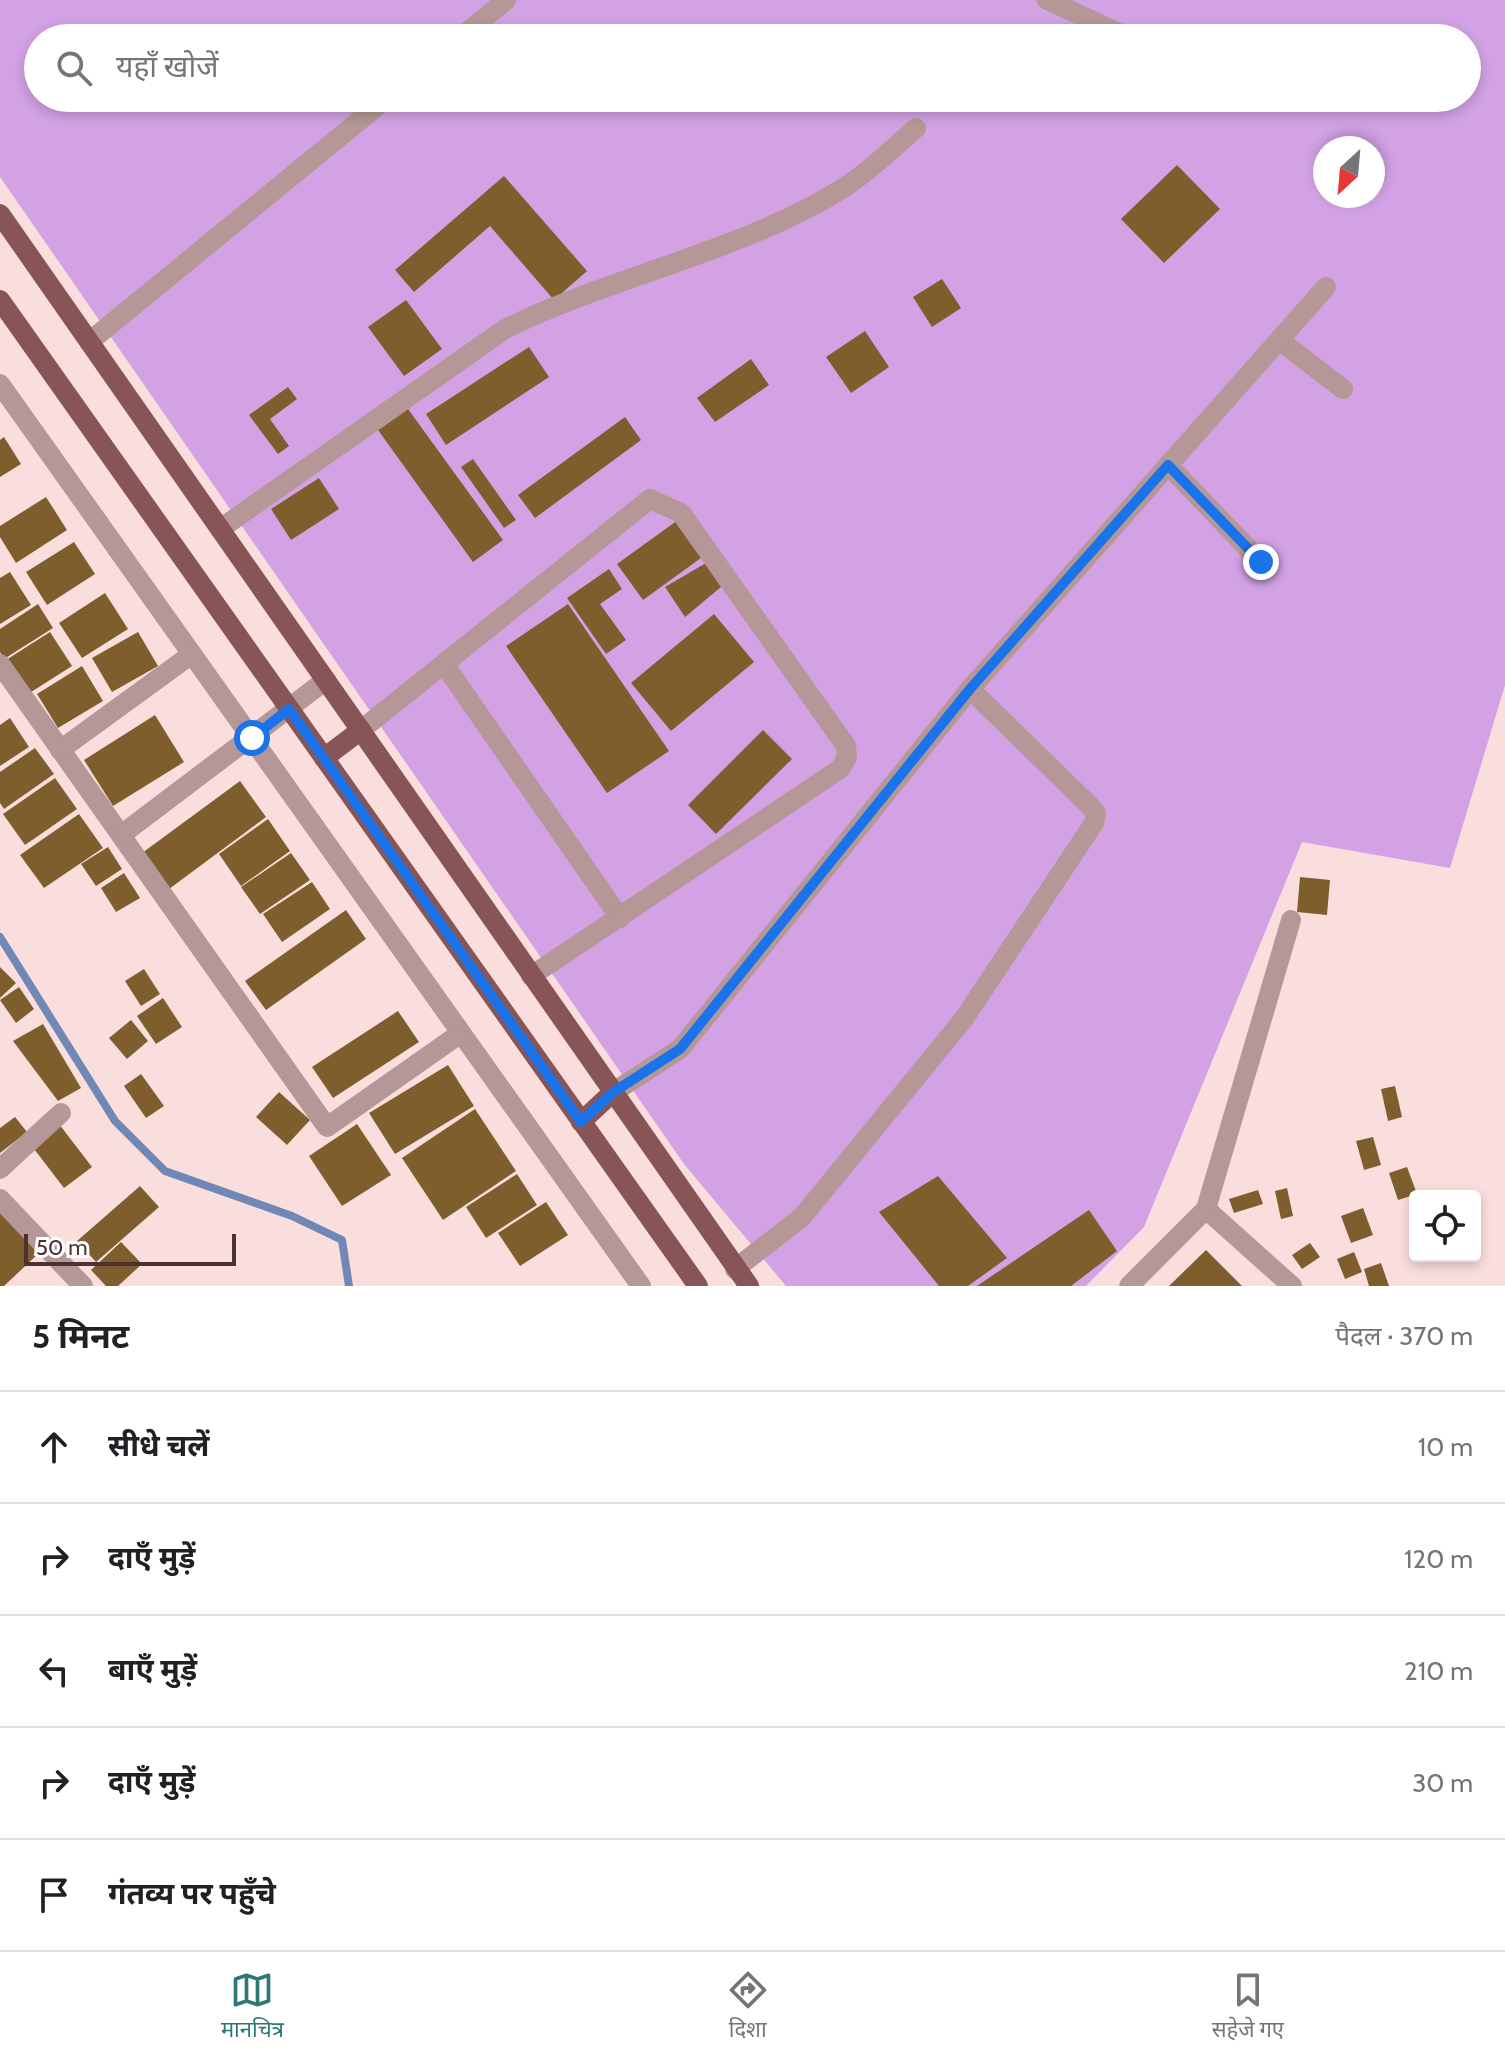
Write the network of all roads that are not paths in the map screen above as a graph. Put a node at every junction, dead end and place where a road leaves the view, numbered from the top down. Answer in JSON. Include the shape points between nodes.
{"nodes":[{"id":1,"x":506,"y":0,"type":"edge"},
{"id":2,"x":1047,"y":0,"type":"edge"},
{"id":3,"x":477,"y":24,"type":"edge"},
{"id":4,"x":1099,"y":24,"type":"edge"},
{"id":5,"x":370,"y":112,"type":"edge"},
{"id":6,"x":916,"y":128,"type":"dead end"},
{"id":7,"x":0,"y":214,"type":"edge"},
{"id":8,"x":1326,"y":287,"type":"dead end"},
{"id":9,"x":0,"y":300,"type":"edge"},
{"id":10,"x":1279,"y":340,"type":"junction"},
{"id":11,"x":89,"y":342,"type":"junction"},
{"id":12,"x":0,"y":384,"type":"edge"},
{"id":13,"x":1343,"y":389,"type":"dead end"},
{"id":14,"x":7,"y":407,"type":"edge"},
{"id":15,"x":1168,"y":465,"type":"junction"},
{"id":16,"x":220,"y":529,"type":"junction"},
{"id":17,"x":1261,"y":562,"type":"dead end"},
{"id":18,"x":192,"y":654,"type":"junction"},
{"id":19,"x":0,"y":664,"type":"edge"},
{"id":20,"x":444,"y":664,"type":"junction"},
{"id":21,"x":326,"y":680,"type":"junction"},
{"id":22,"x":970,"y":689,"type":"junction"},
{"id":23,"x":289,"y":709,"type":"junction"},
{"id":24,"x":361,"y":730,"type":"junction"},
{"id":25,"x":252,"y":738,"type":"junction"},
{"id":26,"x":60,"y":750,"type":"junction"},
{"id":27,"x":324,"y":758,"type":"junction"},
{"id":28,"x":121,"y":835,"type":"junction"},
{"id":29,"x":620,"y":918,"type":"junction"},
{"id":30,"x":1291,"y":920,"type":"dead end"},
{"id":31,"x":531,"y":976,"type":"junction"},
{"id":32,"x":461,"y":1033,"type":"junction"},
{"id":33,"x":612,"y":1093,"type":"junction"},
{"id":34,"x":61,"y":1113,"type":"dead end"},
{"id":35,"x":581,"y":1122,"type":"junction"},
{"id":36,"x":0,"y":1169,"type":"edge"},
{"id":37,"x":0,"y":1199,"type":"edge"},
{"id":38,"x":1206,"y":1209,"type":"junction"},
{"id":39,"x":735,"y":1269,"type":"junction"},
{"id":40,"x":83,"y":1286,"type":"edge"},
{"id":41,"x":641,"y":1286,"type":"edge"},
{"id":42,"x":698,"y":1286,"type":"edge"},
{"id":43,"x":749,"y":1286,"type":"edge"},
{"id":44,"x":1129,"y":1286,"type":"edge"},
{"id":45,"x":1292,"y":1286,"type":"edge"}],
"edges":[{"from":1,"to":3,"type":"street"},
{"from":2,"to":4,"type":"street"},
{"from":5,"to":11,"type":"street"},
{"from":6,"to":16,"type":"street","via":[[865,173],[811,206],[505,329]]},
{"from":7,"to":11,"type":"main road"},
{"from":8,"to":10,"type":"street"},
{"from":9,"to":23,"type":"main road"},
{"from":10,"to":13,"type":"street"},
{"from":10,"to":15,"type":"street"},
{"from":11,"to":16,"type":"main road"},
{"from":12,"to":14,"type":"street"},
{"from":14,"to":18,"type":"street"},
{"from":15,"to":17,"type":"street"},
{"from":15,"to":22,"type":"street"},
{"from":16,"to":21,"type":"main road"},
{"from":18,"to":25,"type":"street"},
{"from":18,"to":26,"type":"street"},
{"from":19,"to":26,"type":"street"},
{"from":20,"to":24,"type":"street"},
{"from":20,"to":29,"type":"street"},
{"from":20,"to":29,"type":"street","via":[[650,499],[681,513],[846,746],[840,769]]},
{"from":21,"to":23,"type":"street"},
{"from":21,"to":24,"type":"main road"},
{"from":22,"to":33,"type":"street","via":[[680,1049]]},
{"from":22,"to":39,"type":"street","via":[[1090,806],[1096,813],[1094,823],[963,1020],[802,1217]]},
{"from":23,"to":25,"type":"street"},
{"from":23,"to":27,"type":"main road"},
{"from":24,"to":27,"type":"main road"},
{"from":24,"to":31,"type":"main road"},
{"from":25,"to":28,"type":"street"},
{"from":25,"to":32,"type":"street"},
{"from":26,"to":28,"type":"street"},
{"from":27,"to":35,"type":"main road"},
{"from":28,"to":32,"type":"street","via":[[327,1127]]},
{"from":29,"to":31,"type":"street"},
{"from":30,"to":38,"type":"street"},
{"from":31,"to":33,"type":"main road"},
{"from":32,"to":41,"type":"street"},
{"from":33,"to":35,"type":"main road"},
{"from":33,"to":39,"type":"main road"},
{"from":34,"to":36,"type":"street"},
{"from":35,"to":42,"type":"main road"},
{"from":37,"to":40,"type":"street"},
{"from":38,"to":44,"type":"street"},
{"from":38,"to":45,"type":"street"},
{"from":39,"to":43,"type":"main road"}]}
